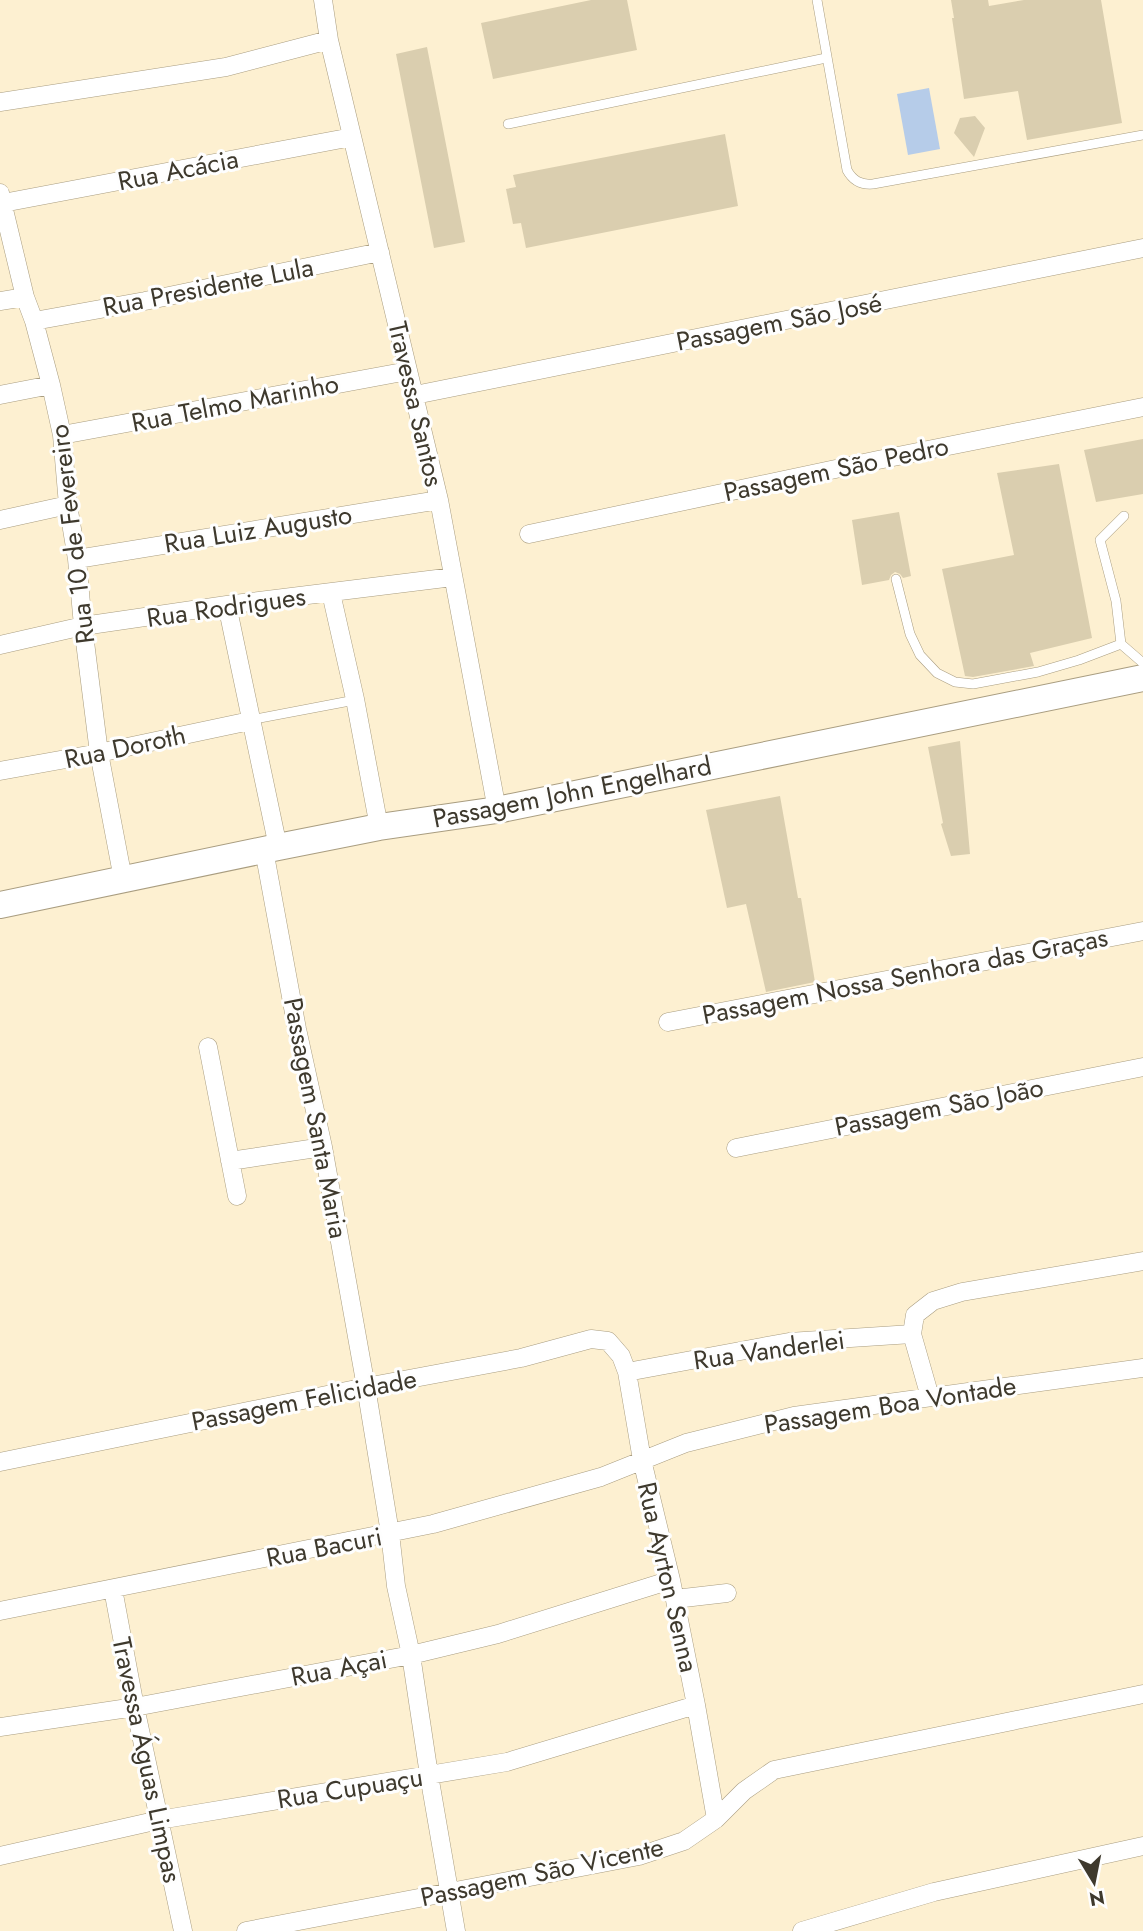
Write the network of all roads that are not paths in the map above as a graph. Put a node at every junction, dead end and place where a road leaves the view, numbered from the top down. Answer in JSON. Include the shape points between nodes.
{"nodes":[{"id":1,"x":323,"y":0,"type":"edge"},
{"id":2,"x":817,"y":0,"type":"edge"},
{"id":3,"x":330,"y":40,"type":"junction"},
{"id":4,"x":826,"y":58,"type":"junction"},
{"id":5,"x":0,"y":102,"type":"edge"},
{"id":6,"x":509,"y":124,"type":"dead end"},
{"id":7,"x":1143,"y":135,"type":"edge"},
{"id":8,"x":352,"y":137,"type":"junction"},
{"id":9,"x":2,"y":198,"type":"edge"},
{"id":10,"x":1143,"y":248,"type":"edge"},
{"id":11,"x":380,"y":252,"type":"junction"},
{"id":12,"x":25,"y":297,"type":"junction"},
{"id":13,"x":0,"y":301,"type":"edge"},
{"id":14,"x":34,"y":321,"type":"junction"},
{"id":15,"x":408,"y":371,"type":"junction"},
{"id":16,"x":51,"y":385,"type":"junction"},
{"id":17,"x":0,"y":395,"type":"edge"},
{"id":18,"x":415,"y":395,"type":"junction"},
{"id":19,"x":1143,"y":407,"type":"edge"},
{"id":20,"x":62,"y":435,"type":"junction"},
{"id":21,"x":439,"y":500,"type":"junction"},
{"id":22,"x":68,"y":505,"type":"junction"},
{"id":23,"x":1124,"y":516,"type":"dead end"},
{"id":24,"x":0,"y":520,"type":"edge"},
{"id":25,"x":529,"y":534,"type":"dead end"},
{"id":26,"x":77,"y":559,"type":"junction"},
{"id":27,"x":453,"y":577,"type":"junction"},
{"id":28,"x":896,"y":579,"type":"dead end"},
{"id":29,"x":331,"y":593,"type":"junction"},
{"id":30,"x":227,"y":605,"type":"junction"},
{"id":31,"x":83,"y":626,"type":"junction"},
{"id":32,"x":1121,"y":644,"type":"junction"},
{"id":33,"x":0,"y":645,"type":"edge"},
{"id":34,"x":1143,"y":663,"type":"edge"},
{"id":35,"x":1143,"y":678,"type":"edge"},
{"id":36,"x":355,"y":700,"type":"junction"},
{"id":37,"x":250,"y":721,"type":"junction"},
{"id":38,"x":99,"y":753,"type":"junction"},
{"id":39,"x":0,"y":771,"type":"edge"},
{"id":40,"x":497,"y":810,"type":"junction"},
{"id":41,"x":379,"y":827,"type":"junction"},
{"id":42,"x":271,"y":848,"type":"junction"},
{"id":43,"x":123,"y":879,"type":"junction"},
{"id":44,"x":0,"y":905,"type":"edge"},
{"id":45,"x":1143,"y":931,"type":"edge"},
{"id":46,"x":668,"y":1022,"type":"dead end"},
{"id":47,"x":208,"y":1047,"type":"dead end"},
{"id":48,"x":1143,"y":1067,"type":"edge"},
{"id":49,"x":323,"y":1147,"type":"junction"},
{"id":50,"x":736,"y":1148,"type":"dead end"},
{"id":51,"x":230,"y":1161,"type":"junction"},
{"id":52,"x":237,"y":1196,"type":"dead end"},
{"id":53,"x":1143,"y":1261,"type":"edge"},
{"id":54,"x":912,"y":1335,"type":"junction"},
{"id":55,"x":608,"y":1341,"type":"joint"},
{"id":56,"x":1143,"y":1367,"type":"edge"},
{"id":57,"x":627,"y":1372,"type":"junction"},
{"id":58,"x":366,"y":1387,"type":"junction"},
{"id":59,"x":930,"y":1397,"type":"junction"},
{"id":60,"x":642,"y":1460,"type":"junction"},
{"id":61,"x":0,"y":1462,"type":"edge"},
{"id":62,"x":390,"y":1533,"type":"junction"},
{"id":63,"x":671,"y":1580,"type":"junction"},
{"id":64,"x":113,"y":1589,"type":"junction"},
{"id":65,"x":727,"y":1593,"type":"dead end"},
{"id":66,"x":675,"y":1600,"type":"junction"},
{"id":67,"x":0,"y":1611,"type":"edge"},
{"id":68,"x":411,"y":1655,"type":"junction"},
{"id":69,"x":1143,"y":1694,"type":"edge"},
{"id":70,"x":696,"y":1705,"type":"junction"},
{"id":71,"x":135,"y":1707,"type":"junction"},
{"id":72,"x":0,"y":1727,"type":"edge"},
{"id":73,"x":429,"y":1775,"type":"junction"},
{"id":74,"x":716,"y":1819,"type":"junction"},
{"id":75,"x":159,"y":1820,"type":"junction"},
{"id":76,"x":1143,"y":1846,"type":"edge"},
{"id":77,"x":0,"y":1856,"type":"edge"},
{"id":78,"x":448,"y":1893,"type":"junction"},
{"id":79,"x":183,"y":1931,"type":"edge"},
{"id":80,"x":246,"y":1931,"type":"edge"},
{"id":81,"x":456,"y":1931,"type":"edge"},
{"id":82,"x":802,"y":1931,"type":"edge"}],
"edges":[{"from":1,"to":3,"type":"street","name":"Travessa Santos"},
{"from":2,"to":4,"type":"lane"},
{"from":3,"to":5,"type":"street","via":[[226,66]]},
{"from":3,"to":8,"type":"street","name":"Travessa Santos"},
{"from":4,"to":6,"type":"lane"},
{"from":4,"to":7,"type":"lane","via":[[847,170],[862,184]]},
{"from":8,"to":9,"type":"street","name":"Rua Acácia"},
{"from":8,"to":11,"type":"street","name":"Travessa Santos"},
{"from":9,"to":12,"type":"street","name":"Rua 10 de Fevereiro"},
{"from":10,"to":18,"type":"street","name":"Passagem São José"},
{"from":11,"to":14,"type":"street","name":"Rua Presidente Lula"},
{"from":11,"to":15,"type":"street","name":"Travessa Santos"},
{"from":12,"to":13,"type":"street"},
{"from":12,"to":14,"type":"street","name":"Rua 10 de Fevereiro"},
{"from":14,"to":16,"type":"street","name":"Rua 10 de Fevereiro"},
{"from":15,"to":18,"type":"street","name":"Travessa Santos"},
{"from":15,"to":20,"type":"street","name":"Rua Telmo Marinho"},
{"from":16,"to":17,"type":"street"},
{"from":16,"to":20,"type":"street","name":"Rua 10 de Fevereiro"},
{"from":18,"to":21,"type":"street","name":"Travessa Santos"},
{"from":19,"to":25,"type":"street","name":"Passagem São Pedro"},
{"from":20,"to":22,"type":"street","name":"Rua 10 de Fevereiro"},
{"from":21,"to":26,"type":"street","name":"Rua Luiz Augusto"},
{"from":21,"to":27,"type":"street","name":"Travessa Santos"},
{"from":22,"to":24,"type":"street"},
{"from":22,"to":26,"type":"street","name":"Rua 10 de Fevereiro"},
{"from":23,"to":32,"type":"lane","via":[[1100,540],[1116,601]]},
{"from":26,"to":31,"type":"street","name":"Rua 10 de Fevereiro"},
{"from":27,"to":29,"type":"street","name":"Rua Rodrigues"},
{"from":27,"to":40,"type":"street","name":"Travessa Santos"},
{"from":28,"to":32,"type":"lane","via":[[919,655],[937,673],[955,682],[973,684],[1038,672]]},
{"from":29,"to":30,"type":"street","name":"Rua Rodrigues"},
{"from":29,"to":36,"type":"street"},
{"from":30,"to":31,"type":"street","name":"Rua Rodrigues"},
{"from":30,"to":37,"type":"street","name":"Passagem Santa Maria"},
{"from":31,"to":33,"type":"street","name":"Rua Rodrigues"},
{"from":31,"to":38,"type":"street","name":"Rua 10 de Fevereiro"},
{"from":32,"to":34,"type":"lane"},
{"from":35,"to":40,"type":"main road","name":"Passagem John Engelhard"},
{"from":36,"to":37,"type":"lane"},
{"from":36,"to":41,"type":"street"},
{"from":37,"to":38,"type":"street","name":"Rua Doroth"},
{"from":37,"to":42,"type":"street","name":"Passagem Santa Maria"},
{"from":38,"to":39,"type":"street","name":"Rua Doroth"},
{"from":38,"to":43,"type":"street","name":"Rua 10 de Fevereiro"},
{"from":40,"to":41,"type":"main road","name":"Passagem John Engelhard"},
{"from":41,"to":42,"type":"main road","name":"Passagem John Engelhard"},
{"from":42,"to":43,"type":"main road","name":"Passagem John Engelhard"},
{"from":42,"to":49,"type":"street","name":"Passagem Santa Maria","via":[[297,1028]]},
{"from":43,"to":44,"type":"main road","name":"Passagem John Engelhard"},
{"from":45,"to":46,"type":"street","name":"Passagem Nossa Senhora das Graças"},
{"from":47,"to":51,"type":"street"},
{"from":48,"to":50,"type":"street","name":"Passagem São João"},
{"from":49,"to":51,"type":"street"},
{"from":49,"to":58,"type":"street","name":"Passagem Santa Maria"},
{"from":51,"to":52,"type":"street"},
{"from":53,"to":54,"type":"street","via":[[933,1301],[915,1315]]},
{"from":54,"to":57,"type":"street","name":"Rua Vanderlei","via":[[789,1342]]},
{"from":54,"to":59,"type":"street"},
{"from":55,"to":57,"type":"street","name":"Rua Ayrton Senna"},
{"from":55,"to":58,"type":"street","name":"Passagem Felicidade","via":[[591,1339],[521,1358]]},
{"from":56,"to":59,"type":"street","name":"Passagem Boa Vontade"},
{"from":57,"to":60,"type":"street","name":"Rua Ayrton Senna"},
{"from":58,"to":61,"type":"street","name":"Passagem Felicidade"},
{"from":58,"to":62,"type":"street","name":"Passagem Santa Maria"},
{"from":59,"to":60,"type":"street","name":"Passagem Boa Vontade","via":[[794,1416],[686,1443]]},
{"from":60,"to":62,"type":"street","name":"Rua Bacuri","via":[[601,1477]]},
{"from":60,"to":63,"type":"street","name":"Rua Ayrton Senna"},
{"from":62,"to":64,"type":"street","name":"Rua Bacuri"},
{"from":62,"to":68,"type":"street","name":"Passagem Santa Maria"},
{"from":63,"to":66,"type":"street","name":"Rua Ayrton Senna"},
{"from":63,"to":68,"type":"street","name":"Rua Açai","via":[[498,1634]]},
{"from":64,"to":67,"type":"street","name":"Rua Bacuri"},
{"from":64,"to":71,"type":"street","name":"Travessa Águas Limpas"},
{"from":65,"to":66,"type":"street"},
{"from":66,"to":70,"type":"street","name":"Rua Ayrton Senna"},
{"from":68,"to":71,"type":"street","name":"Rua Açai"},
{"from":68,"to":73,"type":"street","name":"Passagem Santa Maria"},
{"from":69,"to":74,"type":"street","name":"Passagem São Vicente","via":[[775,1770],[744,1791]]},
{"from":70,"to":73,"type":"street","name":"Rua Cupuaçu","via":[[507,1762]]},
{"from":70,"to":74,"type":"street","name":"Rua Ayrton Senna"},
{"from":71,"to":72,"type":"street","name":"Rua Açai"},
{"from":71,"to":75,"type":"street","name":"Travessa Águas Limpas"},
{"from":73,"to":75,"type":"street","name":"Rua Cupuaçu"},
{"from":73,"to":78,"type":"street","name":"Passagem Santa Maria"},
{"from":74,"to":78,"type":"street","name":"Passagem São Vicente","via":[[684,1841],[639,1856]]},
{"from":75,"to":77,"type":"street","name":"Rua Cupuaçu"},
{"from":75,"to":79,"type":"street","name":"Travessa Águas Limpas"},
{"from":76,"to":82,"type":"street","via":[[934,1892]]},
{"from":78,"to":80,"type":"street","name":"Passagem São Vicente"},
{"from":78,"to":81,"type":"street","name":"Passagem Santa Maria"}]}
